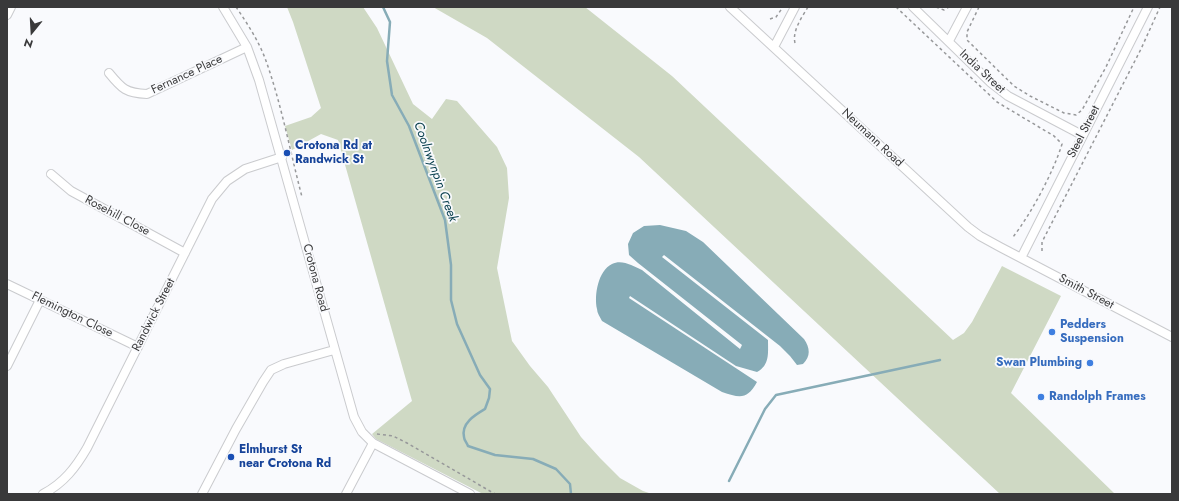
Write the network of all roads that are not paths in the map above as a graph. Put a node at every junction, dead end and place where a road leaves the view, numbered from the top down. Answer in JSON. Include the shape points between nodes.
{"nodes":[{"id":1,"x":11,"y":7,"type":"edge"},
{"id":2,"x":223,"y":7,"type":"edge"},
{"id":3,"x":730,"y":7,"type":"edge"},
{"id":4,"x":795,"y":7,"type":"edge"},
{"id":5,"x":913,"y":7,"type":"edge"},
{"id":6,"x":967,"y":7,"type":"edge"},
{"id":7,"x":1148,"y":7,"type":"edge"},
{"id":8,"x":7,"y":15,"type":"edge"},
{"id":9,"x":949,"y":41,"type":"junction"},
{"id":10,"x":247,"y":47,"type":"junction"},
{"id":11,"x":774,"y":47,"type":"junction"},
{"id":12,"x":109,"y":73,"type":"dead end"},
{"id":13,"x":1082,"y":135,"type":"junction"},
{"id":14,"x":282,"y":157,"type":"junction"},
{"id":15,"x":51,"y":174,"type":"dead end"},
{"id":16,"x":185,"y":253,"type":"junction"},
{"id":17,"x":1021,"y":258,"type":"junction"},
{"id":18,"x":7,"y":284,"type":"edge"},
{"id":19,"x":40,"y":300,"type":"junction"},
{"id":20,"x":1172,"y":337,"type":"edge"},
{"id":21,"x":138,"y":347,"type":"junction"},
{"id":22,"x":334,"y":350,"type":"junction"},
{"id":23,"x":7,"y":366,"type":"edge"},
{"id":24,"x":373,"y":443,"type":"junction"},
{"id":25,"x":43,"y":494,"type":"edge"},
{"id":26,"x":202,"y":494,"type":"edge"},
{"id":27,"x":346,"y":494,"type":"edge"},
{"id":28,"x":470,"y":494,"type":"edge"}],
"edges":[{"from":1,"to":8,"type":"street"},
{"from":2,"to":10,"type":"street","name":"Crotona Road"},
{"from":3,"to":11,"type":"street","name":"Neumann Road"},
{"from":4,"to":11,"type":"street"},
{"from":5,"to":9,"type":"street","name":"India Street"},
{"from":6,"to":9,"type":"street"},
{"from":7,"to":13,"type":"street","name":"Steel Street"},
{"from":9,"to":13,"type":"street","name":"India Street","via":[[990,82],[1008,96]]},
{"from":10,"to":12,"type":"street","name":"Fernance Place","via":[[147,94],[133,93],[120,86]]},
{"from":10,"to":14,"type":"street","name":"Crotona Road"},
{"from":11,"to":17,"type":"street","name":"Neumann Road","via":[[968,227]]},
{"from":13,"to":17,"type":"street","name":"Steel Street"},
{"from":14,"to":16,"type":"street","name":"Randwick Street","via":[[244,169],[227,180],[212,199]]},
{"from":14,"to":22,"type":"street","name":"Crotona Road"},
{"from":15,"to":16,"type":"street","name":"Rosehill Close","via":[[71,191]]},
{"from":16,"to":21,"type":"street","name":"Randwick Street"},
{"from":17,"to":20,"type":"street","name":"Smith Street"},
{"from":18,"to":19,"type":"street","name":"Flemington Close"},
{"from":19,"to":21,"type":"street","name":"Flemington Close"},
{"from":19,"to":23,"type":"street"},
{"from":21,"to":25,"type":"street","name":"Randwick Street","via":[[76,467]]},
{"from":22,"to":24,"type":"street","name":"Crotona Road","via":[[354,417],[362,432]]},
{"from":22,"to":26,"type":"street","via":[[271,370]]},
{"from":24,"to":27,"type":"street"},
{"from":24,"to":28,"type":"street","name":"Crotona Road"}]}
